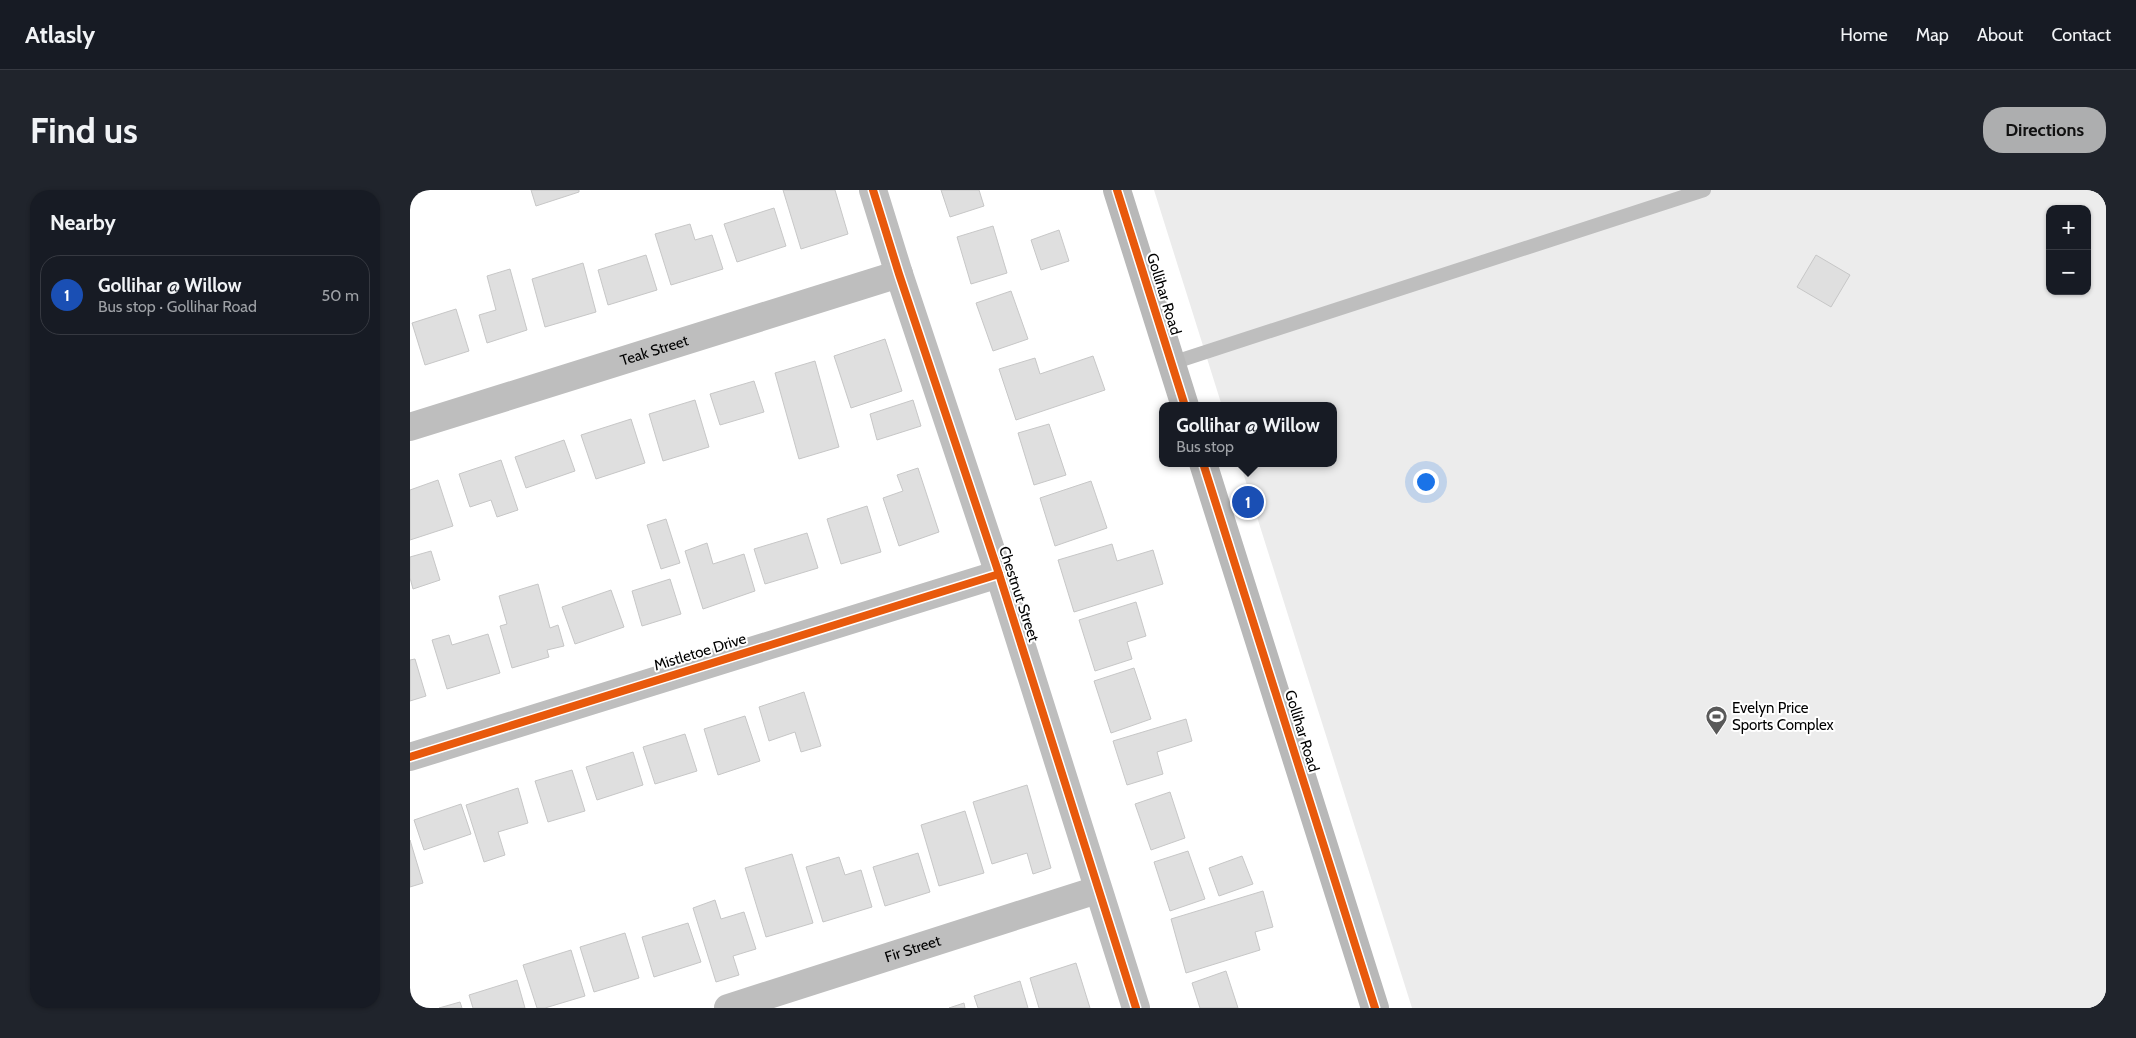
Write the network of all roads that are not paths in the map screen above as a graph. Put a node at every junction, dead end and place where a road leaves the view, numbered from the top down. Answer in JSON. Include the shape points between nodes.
{"nodes":[{"id":1,"x":873,"y":190,"type":"edge"},
{"id":2,"x":1117,"y":190,"type":"edge"},
{"id":3,"x":1704,"y":190,"type":"edge"},
{"id":4,"x":899,"y":274,"type":"junction"},
{"id":5,"x":1172,"y":363,"type":"junction"},
{"id":6,"x":1184,"y":402,"type":"edge"},
{"id":7,"x":410,"y":427,"type":"edge"},
{"id":8,"x":1204,"y":467,"type":"edge"},
{"id":9,"x":999,"y":574,"type":"junction"},
{"id":10,"x":410,"y":757,"type":"edge"},
{"id":11,"x":1098,"y":890,"type":"junction"},
{"id":12,"x":728,"y":1008,"type":"edge"},
{"id":13,"x":1136,"y":1008,"type":"edge"},
{"id":14,"x":1375,"y":1008,"type":"edge"}],
"edges":[{"from":1,"to":4,"type":"street","name":"Chestnut Street"},
{"from":2,"to":5,"type":"main road","name":"Gollihar Road"},
{"from":3,"to":5,"type":"lane"},
{"from":4,"to":7,"type":"street","name":"Teak Street"},
{"from":4,"to":9,"type":"street","name":"Chestnut Street"},
{"from":5,"to":6,"type":"main road","name":"Gollihar Road"},
{"from":8,"to":14,"type":"main road","name":"Gollihar Road"},
{"from":9,"to":10,"type":"street","name":"Mistletoe Drive"},
{"from":9,"to":11,"type":"street","name":"Chestnut Street"},
{"from":11,"to":12,"type":"street","name":"Fir Street"},
{"from":11,"to":13,"type":"street","name":"Chestnut Street"}]}
